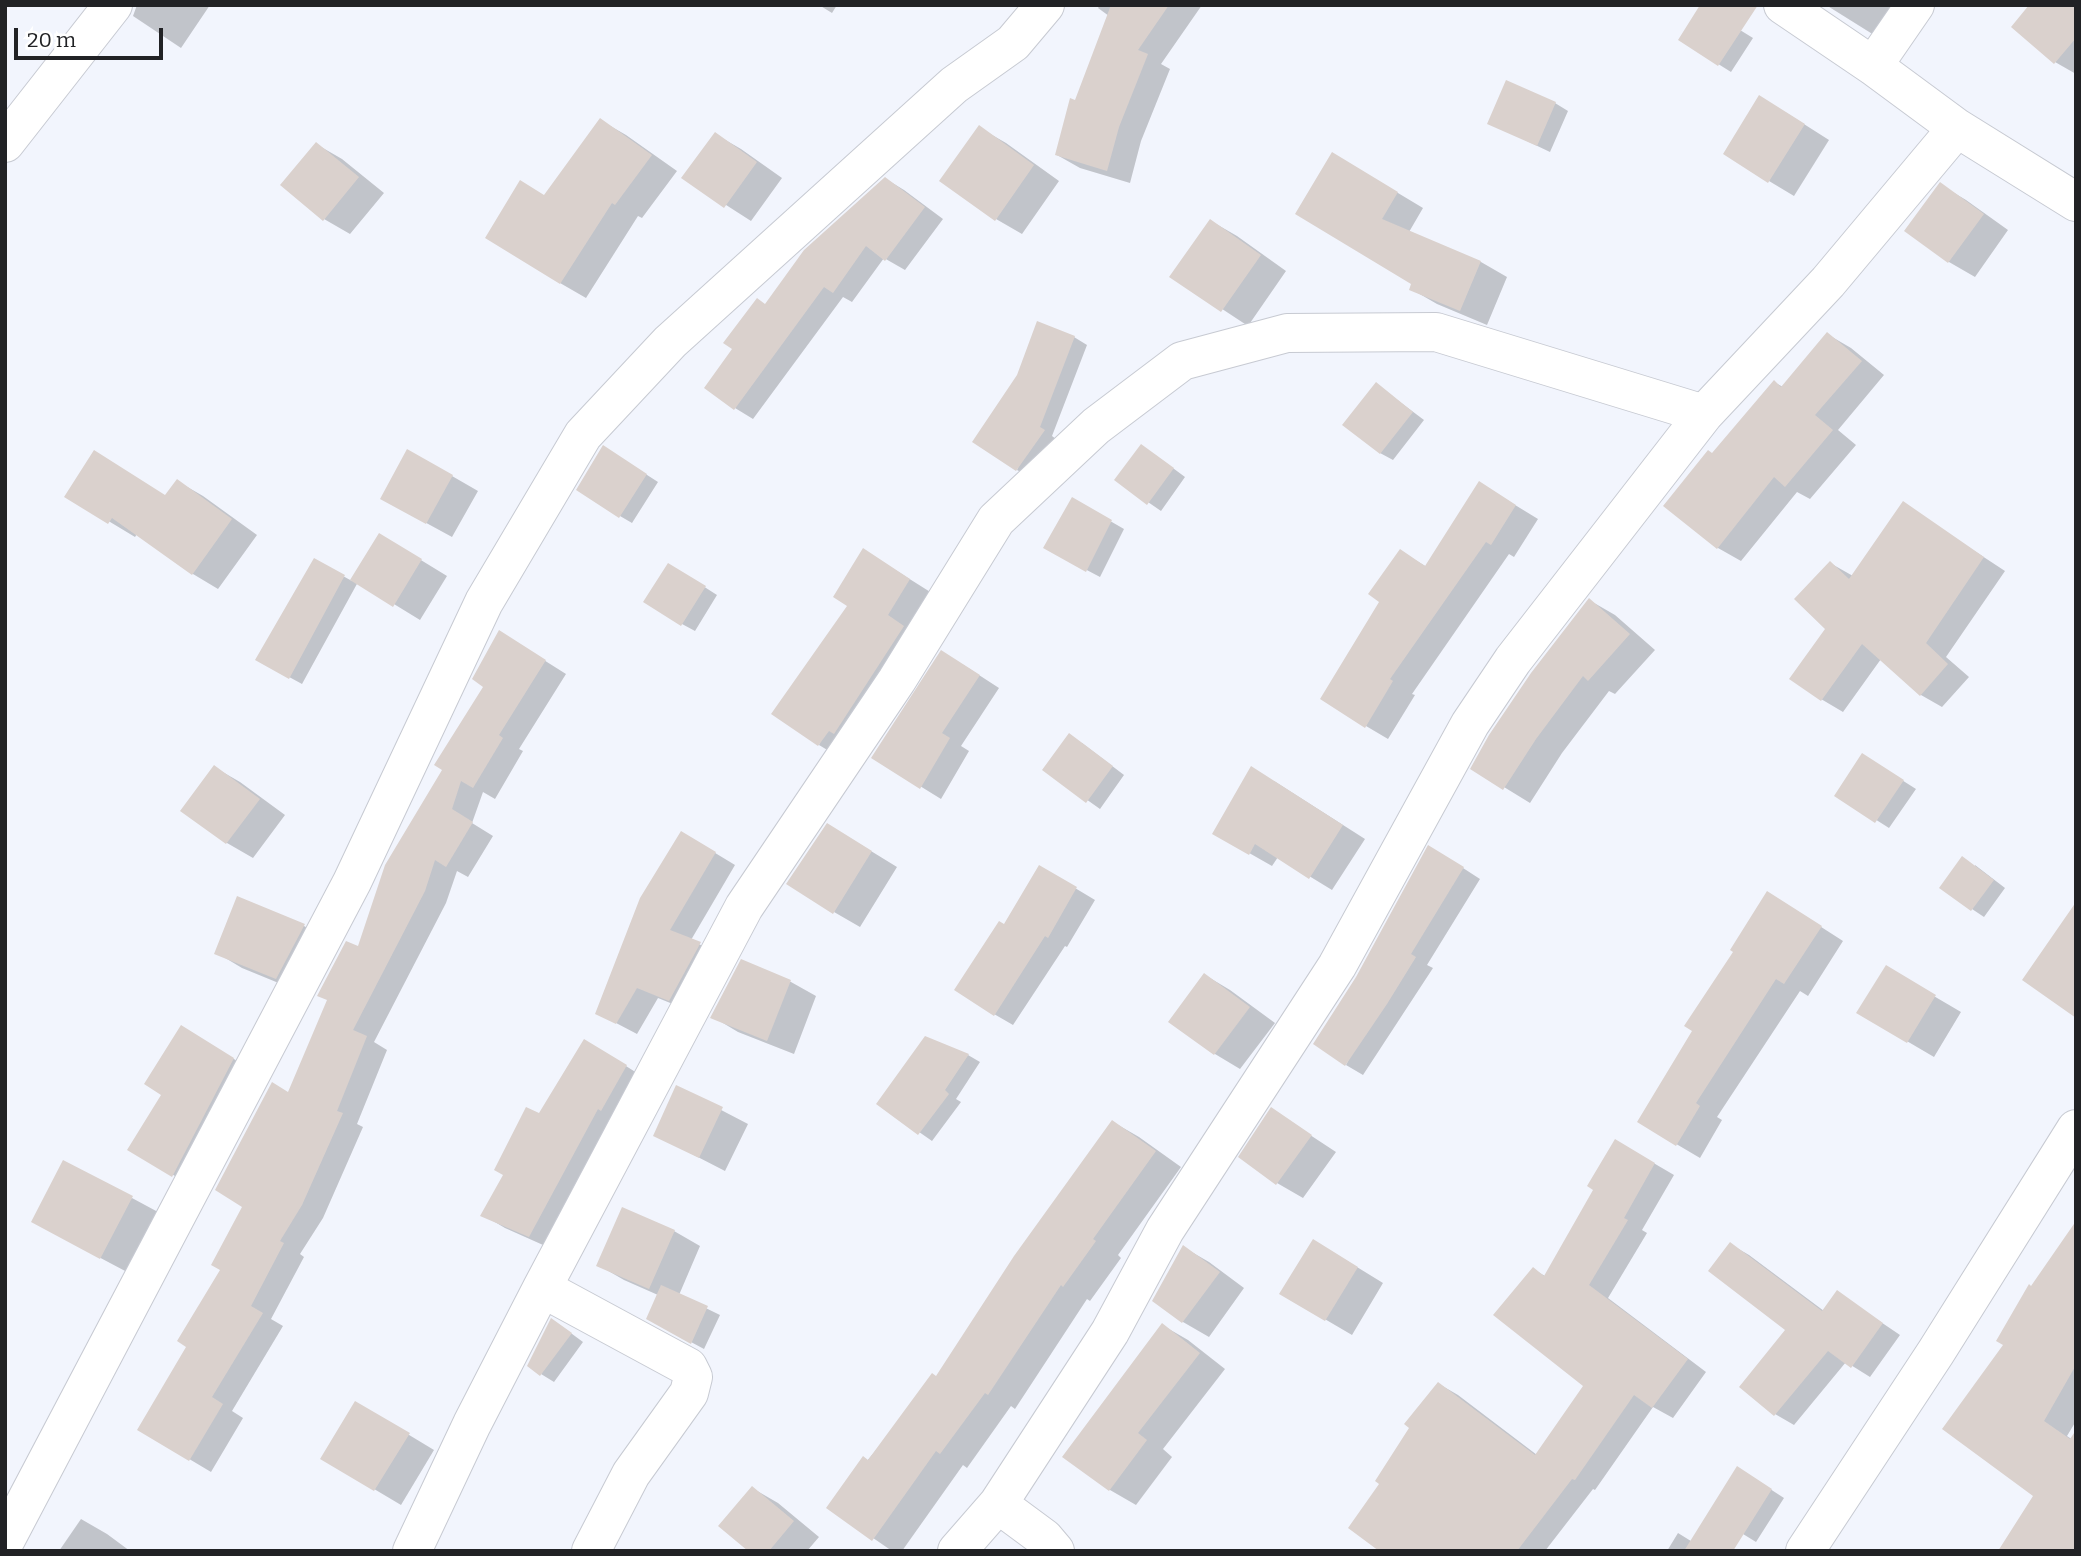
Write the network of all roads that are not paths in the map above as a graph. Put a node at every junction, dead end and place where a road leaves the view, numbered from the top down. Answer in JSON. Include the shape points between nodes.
{"nodes":[{"id":1,"x":113,"y":5,"type":"edge"},
{"id":2,"x":1045,"y":5,"type":"edge"},
{"id":3,"x":1783,"y":5,"type":"edge"},
{"id":4,"x":1915,"y":5,"type":"edge"},
{"id":5,"x":1873,"y":66,"type":"junction"},
{"id":6,"x":1957,"y":128,"type":"junction"},
{"id":7,"x":5,"y":143,"type":"edge"},
{"id":8,"x":2076,"y":202,"type":"edge"},
{"id":9,"x":1704,"y":414,"type":"junction"},
{"id":10,"x":2076,"y":1129,"type":"edge"},
{"id":11,"x":542,"y":1288,"type":"junction"},
{"id":12,"x":998,"y":1504,"type":"junction"},
{"id":13,"x":5,"y":1541,"type":"edge"},
{"id":14,"x":412,"y":1551,"type":"edge"},
{"id":15,"x":591,"y":1551,"type":"edge"},
{"id":16,"x":957,"y":1551,"type":"edge"},
{"id":17,"x":1055,"y":1551,"type":"edge"},
{"id":18,"x":1805,"y":1551,"type":"edge"}],
"edges":[{"from":1,"to":7,"type":"street"},
{"from":2,"to":13,"type":"street","via":[[1013,43],[954,85],[670,342],[583,435],[484,602],[352,882]]},
{"from":3,"to":5,"type":"street"},
{"from":4,"to":5,"type":"street"},
{"from":5,"to":6,"type":"street"},
{"from":6,"to":8,"type":"street"},
{"from":6,"to":9,"type":"street","via":[[1828,282]]},
{"from":9,"to":11,"type":"street","via":[[1436,332],[1287,333],[1182,361],[1096,426],[996,520],[897,680],[744,907]]},
{"from":9,"to":12,"type":"street","via":[[1513,660],[1470,724],[1337,966],[1165,1230],[1110,1332]]},
{"from":10,"to":18,"type":"street"},
{"from":11,"to":14,"type":"street"},
{"from":11,"to":15,"type":"street","via":[[688,1367],[693,1377],[689,1393],[631,1474]]},
{"from":12,"to":16,"type":"street"},
{"from":12,"to":17,"type":"street"}]}
